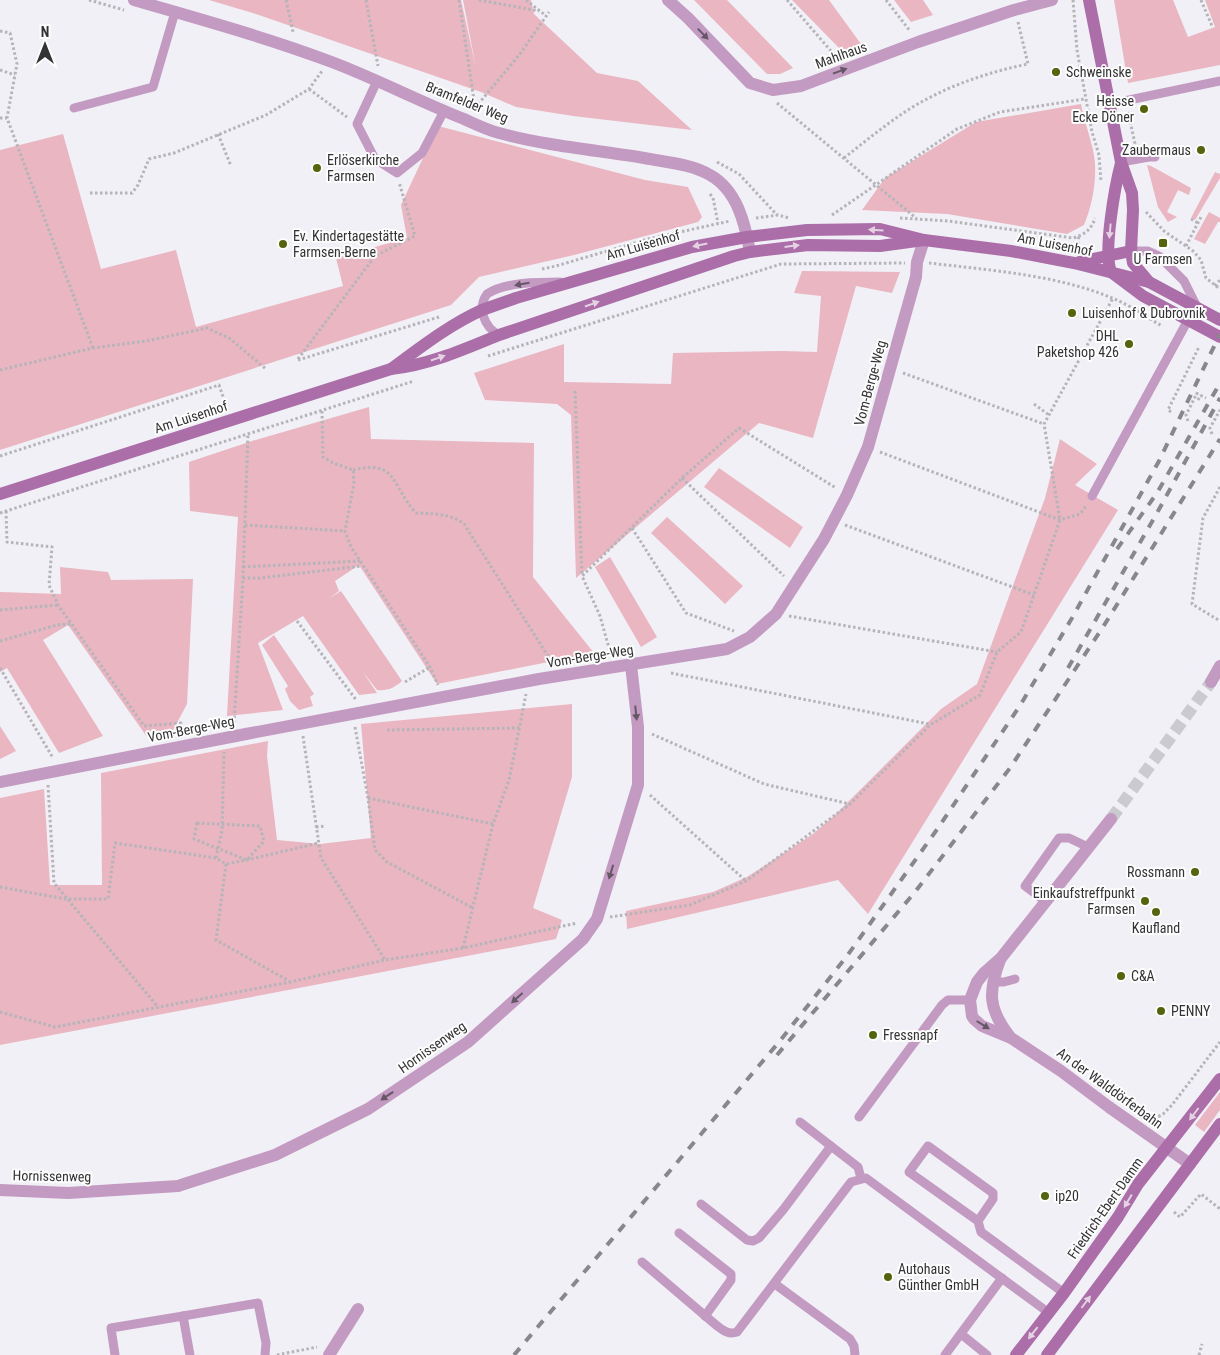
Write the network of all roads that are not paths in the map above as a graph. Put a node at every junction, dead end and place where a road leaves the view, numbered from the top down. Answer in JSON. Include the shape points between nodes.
{"nodes":[{"id":1,"x":134,"y":0,"type":"edge"},
{"id":2,"x":668,"y":0,"type":"edge"},
{"id":3,"x":1052,"y":0,"type":"edge"},
{"id":4,"x":1089,"y":0,"type":"edge"},
{"id":5,"x":175,"y":12,"type":"junction"},
{"id":6,"x":377,"y":81,"type":"junction"},
{"id":7,"x":1220,"y":81,"type":"edge"},
{"id":8,"x":1110,"y":104,"type":"junction"},
{"id":9,"x":74,"y":108,"type":"dead end"},
{"id":10,"x":444,"y":111,"type":"junction"},
{"id":11,"x":1156,"y":157,"type":"dead end"},
{"id":12,"x":1121,"y":162,"type":"junction"},
{"id":13,"x":748,"y":236,"type":"junction"},
{"id":14,"x":924,"y":240,"type":"junction"},
{"id":15,"x":750,"y":252,"type":"junction"},
{"id":16,"x":1131,"y":252,"type":"junction"},
{"id":17,"x":1108,"y":255,"type":"junction"},
{"id":18,"x":1074,"y":263,"type":"junction"},
{"id":19,"x":1111,"y":272,"type":"junction"},
{"id":20,"x":1149,"y":282,"type":"junction"},
{"id":21,"x":1198,"y":309,"type":"junction"},
{"id":22,"x":482,"y":310,"type":"junction"},
{"id":23,"x":1188,"y":320,"type":"junction"},
{"id":24,"x":1220,"y":320,"type":"edge"},
{"id":25,"x":499,"y":334,"type":"junction"},
{"id":26,"x":1220,"y":337,"type":"edge"},
{"id":27,"x":391,"y":369,"type":"junction"},
{"id":28,"x":0,"y":494,"type":"edge"},
{"id":29,"x":1092,"y":496,"type":"dead end"},
{"id":30,"x":631,"y":665,"type":"junction"},
{"id":31,"x":1220,"y":666,"type":"edge"},
{"id":32,"x":1211,"y":682,"type":"tunnel mouth"},
{"id":33,"x":0,"y":782,"type":"edge"},
{"id":34,"x":1111,"y":819,"type":"tunnel mouth"},
{"id":35,"x":1088,"y":847,"type":"junction"},
{"id":36,"x":1045,"y":902,"type":"junction"},
{"id":37,"x":1001,"y":958,"type":"junction"},
{"id":38,"x":1015,"y":979,"type":"dead end"},
{"id":39,"x":992,"y":982,"type":"junction"},
{"id":40,"x":970,"y":1000,"type":"junction"},
{"id":41,"x":1011,"y":1038,"type":"junction"},
{"id":42,"x":1220,"y":1079,"type":"edge"},
{"id":43,"x":859,"y":1117,"type":"dead end"},
{"id":44,"x":800,"y":1122,"type":"dead end"},
{"id":45,"x":1220,"y":1124,"type":"edge"},
{"id":46,"x":831,"y":1146,"type":"junction"},
{"id":47,"x":1168,"y":1148,"type":"junction"},
{"id":48,"x":1190,"y":1164,"type":"junction"},
{"id":49,"x":861,"y":1178,"type":"junction"},
{"id":50,"x":0,"y":1190,"type":"edge"},
{"id":51,"x":701,"y":1204,"type":"dead end"},
{"id":52,"x":978,"y":1221,"type":"junction"},
{"id":53,"x":679,"y":1233,"type":"dead end"},
{"id":54,"x":642,"y":1262,"type":"dead end"},
{"id":55,"x":1002,"y":1278,"type":"junction"},
{"id":56,"x":775,"y":1284,"type":"junction"},
{"id":57,"x":1064,"y":1293,"type":"junction"},
{"id":58,"x":358,"y":1309,"type":"dead end"},
{"id":59,"x":1049,"y":1313,"type":"junction"},
{"id":60,"x":183,"y":1316,"type":"junction"},
{"id":61,"x":705,"y":1316,"type":"junction"},
{"id":62,"x":961,"y":1334,"type":"junction"},
{"id":63,"x":115,"y":1355,"type":"edge"},
{"id":64,"x":190,"y":1355,"type":"edge"},
{"id":65,"x":265,"y":1355,"type":"edge"},
{"id":66,"x":329,"y":1355,"type":"edge"},
{"id":67,"x":855,"y":1355,"type":"edge"},
{"id":68,"x":945,"y":1355,"type":"edge"},
{"id":69,"x":987,"y":1355,"type":"edge"},
{"id":70,"x":1016,"y":1355,"type":"edge"},
{"id":71,"x":1047,"y":1355,"type":"edge"}],
"edges":[{"from":1,"to":5,"type":"street","name":"Bramfelder Weg"},
{"from":2,"to":3,"type":"street","name":"Mahlhaus","one_way":true,"via":[[750,83],[773,90],[801,86],[918,42]]},
{"from":4,"to":8,"type":"main road"},
{"from":5,"to":6,"type":"street","name":"Bramfelder Weg","via":[[329,61]]},
{"from":5,"to":9,"type":"lane","via":[[153,87]]},
{"from":6,"to":10,"type":"street","name":"Bramfelder Weg"},
{"from":6,"to":10,"type":"lane","via":[[357,124],[375,159],[397,173],[422,153]]},
{"from":7,"to":8,"type":"lane"},
{"from":8,"to":12,"type":"main road"},
{"from":10,"to":13,"type":"street","name":"Bramfelder Weg","via":[[498,133],[661,161],[708,173],[719,180],[737,203]]},
{"from":11,"to":12,"type":"lane"},
{"from":12,"to":16,"type":"main road","via":[[1132,193]]},
{"from":12,"to":17,"type":"main road","one_way":true,"via":[[1114,193]]},
{"from":14,"to":13,"type":"main road","name":"Am Luisenhof","one_way":true,"via":[[880,229],[807,230]]},
{"from":13,"to":15,"type":"street","name":"Bramfelder Weg"},
{"from":13,"to":22,"type":"main road","name":"Am Luisenhof","one_way":true,"via":[[692,247]]},
{"from":15,"to":14,"type":"main road","name":"Am Luisenhof","one_way":true,"via":[[808,245],[880,246]]},
{"from":14,"to":18,"type":"main road","name":"Am Luisenhof"},
{"from":14,"to":30,"type":"street","name":"Vom-Berge-Weg","via":[[868,447],[834,521],[776,614],[750,637],[728,650]]},
{"from":25,"to":15,"type":"main road","name":"Am Luisenhof","one_way":true},
{"from":16,"to":17,"type":"main road"},
{"from":16,"to":20,"type":"main road","via":[[1135,266]]},
{"from":16,"to":21,"type":"lane","via":[[1148,251],[1159,256],[1184,281]]},
{"from":17,"to":18,"type":"main road"},
{"from":17,"to":19,"type":"main road"},
{"from":18,"to":19,"type":"main road","name":"Am Luisenhof"},
{"from":19,"to":20,"type":"main road","name":"Am Luisenhof"},
{"from":19,"to":23,"type":"main road","via":[[1143,296]]},
{"from":20,"to":21,"type":"main road"},
{"from":21,"to":24,"type":"main road"},
{"from":22,"to":25,"type":"lane","via":[[489,328]]},
{"from":22,"to":27,"type":"main road","name":"Am Luisenhof","via":[[452,325]]},
{"from":23,"to":26,"type":"main road"},
{"from":23,"to":29,"type":"lane"},
{"from":27,"to":25,"type":"main road","name":"Am Luisenhof","one_way":true,"via":[[414,366]]},
{"from":27,"to":28,"type":"main road","name":"Am Luisenhof"},
{"from":30,"to":33,"type":"street","name":"Vom-Berge-Weg","via":[[528,681]]},
{"from":30,"to":50,"type":"street","name":"Hornissenweg","one_way":true,"via":[[638,727],[638,784],[597,919],[583,939],[468,1042],[368,1109],[275,1155],[178,1186],[68,1193]]},
{"from":31,"to":32,"type":"street"},
{"from":34,"to":35,"type":"street","name":"An der Walddörferbahn"},
{"from":35,"to":36,"type":"street","name":"An der Walddörferbahn"},
{"from":35,"to":36,"type":"lane","via":[[1069,838],[1059,838],[1025,886]]},
{"from":36,"to":37,"type":"street","name":"An der Walddörferbahn"},
{"from":37,"to":39,"type":"street","name":"An der Walddörferbahn"},
{"from":37,"to":40,"type":"street","name":"An der Walddörferbahn","via":[[977,982]]},
{"from":38,"to":39,"type":"lane"},
{"from":39,"to":40,"type":"street"},
{"from":39,"to":41,"type":"street","name":"An der Walddörferbahn","via":[[996,1015]]},
{"from":40,"to":41,"type":"street","name":"An der Walddörferbahn","one_way":true,"via":[[974,1019],[982,1026]]},
{"from":40,"to":43,"type":"lane","via":[[948,1000],[942,1004]]},
{"from":41,"to":47,"type":"street","name":"An der Walddörferbahn"},
{"from":42,"to":47,"type":"main road","name":"Friedrich-Ebert-Damm","one_way":true},
{"from":44,"to":46,"type":"lane"},
{"from":45,"to":48,"type":"main road"},
{"from":46,"to":49,"type":"lane","via":[[858,1166]]},
{"from":46,"to":51,"type":"lane","via":[[783,1210],[752,1241]]},
{"from":47,"to":48,"type":"street","name":"An der Walddörferbahn"},
{"from":47,"to":57,"type":"main road","name":"Friedrich-Ebert-Damm","one_way":true,"via":[[1138,1184]]},
{"from":71,"to":48,"type":"main road","one_way":true},
{"from":49,"to":55,"type":"lane","via":[[866,1178]]},
{"from":49,"to":56,"type":"lane","via":[[851,1182]]},
{"from":52,"to":52,"type":"lane","via":[[993,1199],[993,1193],[928,1146],[909,1172]]},
{"from":52,"to":57,"type":"lane","via":[[981,1232]]},
{"from":53,"to":61,"type":"lane","via":[[730,1274],[731,1280]]},
{"from":54,"to":61,"type":"lane"},
{"from":55,"to":59,"type":"lane"},
{"from":55,"to":62,"type":"lane"},
{"from":56,"to":61,"type":"lane","via":[[738,1332],[727,1333]]},
{"from":56,"to":67,"type":"lane","via":[[850,1339]]},
{"from":57,"to":59,"type":"main road","name":"Friedrich-Ebert-Damm"},
{"from":58,"to":66,"type":"street"},
{"from":59,"to":70,"type":"main road","name":"Friedrich-Ebert-Damm","one_way":true},
{"from":60,"to":63,"type":"lane","via":[[111,1328]]},
{"from":60,"to":64,"type":"lane"},
{"from":60,"to":65,"type":"lane","via":[[258,1303],[266,1343]]},
{"from":62,"to":68,"type":"lane"},
{"from":62,"to":69,"type":"lane"}]}
